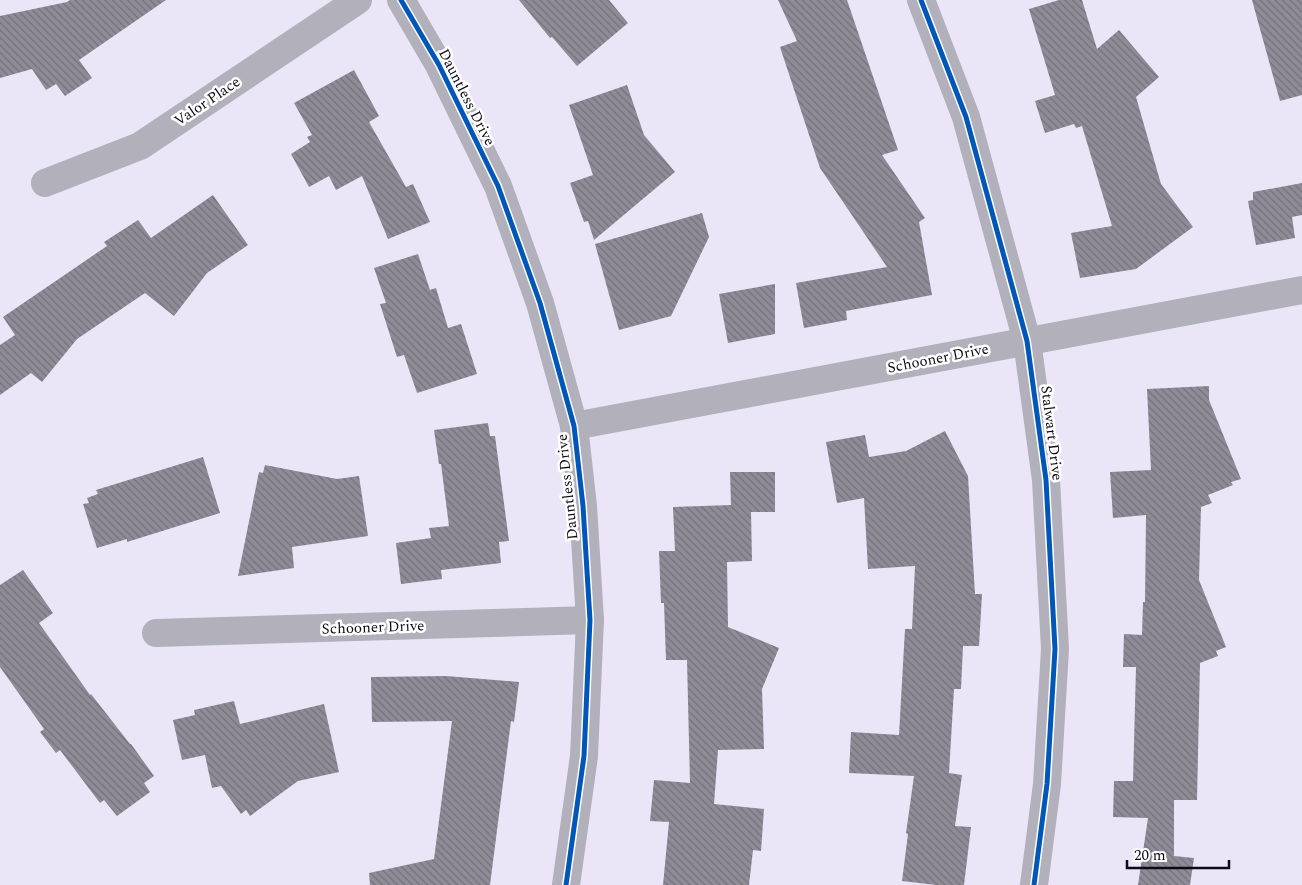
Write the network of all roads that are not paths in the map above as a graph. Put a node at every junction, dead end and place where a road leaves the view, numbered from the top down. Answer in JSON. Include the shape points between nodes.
{"nodes":[{"id":1,"x":358,"y":0,"type":"edge"},
{"id":2,"x":401,"y":0,"type":"edge"},
{"id":3,"x":921,"y":0,"type":"edge"},
{"id":4,"x":45,"y":183,"type":"dead end"},
{"id":5,"x":1302,"y":290,"type":"edge"},
{"id":6,"x":1027,"y":341,"type":"junction"},
{"id":7,"x":574,"y":426,"type":"junction"},
{"id":8,"x":590,"y":620,"type":"junction"},
{"id":9,"x":156,"y":633,"type":"dead end"},
{"id":10,"x":566,"y":885,"type":"edge"},
{"id":11,"x":1034,"y":885,"type":"edge"}],
"edges":[{"from":1,"to":4,"type":"street","name":"Valor Place","via":[[140,146]]},
{"from":2,"to":7,"type":"street","name":"Dauntless Drive","via":[[439,64],[498,186],[540,303]]},
{"from":3,"to":6,"type":"street","name":"Stalwart Drive","via":[[966,117]]},
{"from":5,"to":6,"type":"street","name":"Schooner Drive"},
{"from":6,"to":7,"type":"street","name":"Schooner Drive"},
{"from":6,"to":11,"type":"street","name":"Stalwart Drive","via":[[1046,480],[1055,649],[1047,784]]},
{"from":7,"to":8,"type":"street","name":"Dauntless Drive"},
{"from":8,"to":9,"type":"street","name":"Schooner Drive"},
{"from":8,"to":10,"type":"street","name":"Dauntless Drive","via":[[584,756]]}]}
